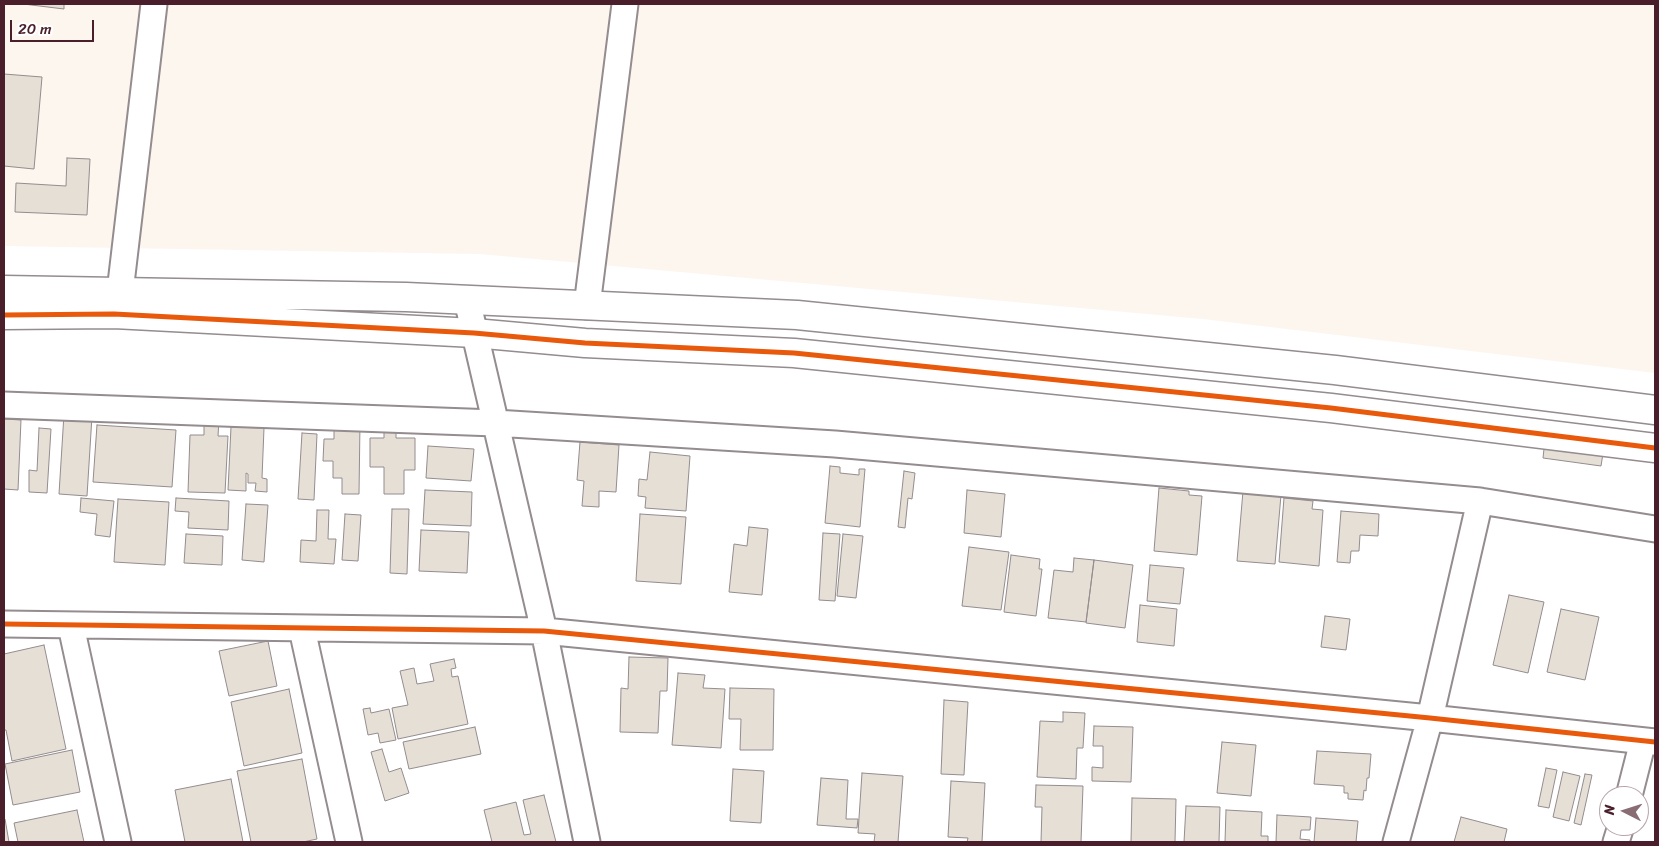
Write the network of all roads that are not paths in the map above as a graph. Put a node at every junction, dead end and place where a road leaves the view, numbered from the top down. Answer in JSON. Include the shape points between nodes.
{"nodes":[{"id":1,"x":154,"y":4,"type":"edge"},
{"id":2,"x":625,"y":4,"type":"edge"},
{"id":3,"x":4,"y":290,"type":"edge"},
{"id":4,"x":120,"y":292,"type":"junction"},
{"id":5,"x":467,"y":300,"type":"junction"},
{"id":6,"x":587,"y":306,"type":"junction"},
{"id":7,"x":4,"y":315,"type":"edge"},
{"id":8,"x":474,"y":334,"type":"junction"},
{"id":9,"x":4,"y":405,"type":"edge"},
{"id":10,"x":1655,"y":410,"type":"edge"},
{"id":11,"x":495,"y":423,"type":"junction"},
{"id":12,"x":1655,"y":448,"type":"edge"},
{"id":13,"x":1480,"y":501,"type":"junction"},
{"id":14,"x":1655,"y":529,"type":"edge"},
{"id":15,"x":4,"y":624,"type":"edge"},
{"id":16,"x":71,"y":626,"type":"junction"},
{"id":17,"x":302,"y":629,"type":"junction"},
{"id":18,"x":544,"y":631,"type":"junction"},
{"id":19,"x":1430,"y":718,"type":"junction"},
{"id":20,"x":1649,"y":742,"type":"edge"},
{"id":21,"x":1633,"y":786,"type":"edge"},
{"id":22,"x":118,"y":842,"type":"edge"},
{"id":23,"x":349,"y":842,"type":"edge"},
{"id":24,"x":587,"y":842,"type":"edge"},
{"id":25,"x":1396,"y":842,"type":"edge"}],
"edges":[{"from":1,"to":4,"type":"street"},
{"from":2,"to":6,"type":"street"},
{"from":3,"to":4,"type":"street"},
{"from":4,"to":5,"type":"street"},
{"from":5,"to":6,"type":"street"},
{"from":5,"to":8,"type":"street"},
{"from":6,"to":10,"type":"street","via":[[797,315],[1335,370]]},
{"from":7,"to":8,"type":"street","via":[[114,314]]},
{"from":8,"to":11,"type":"street"},
{"from":8,"to":12,"type":"street","via":[[794,353],[1330,408]]},
{"from":9,"to":11,"type":"street"},
{"from":11,"to":13,"type":"street","via":[[835,444]]},
{"from":11,"to":18,"type":"street"},
{"from":13,"to":14,"type":"street"},
{"from":13,"to":19,"type":"street"},
{"from":15,"to":16,"type":"street"},
{"from":16,"to":17,"type":"street"},
{"from":16,"to":22,"type":"street"},
{"from":17,"to":18,"type":"street"},
{"from":17,"to":23,"type":"street"},
{"from":18,"to":19,"type":"street"},
{"from":18,"to":24,"type":"street"},
{"from":19,"to":20,"type":"street"},
{"from":19,"to":25,"type":"street"},
{"from":20,"to":21,"type":"street"}]}
